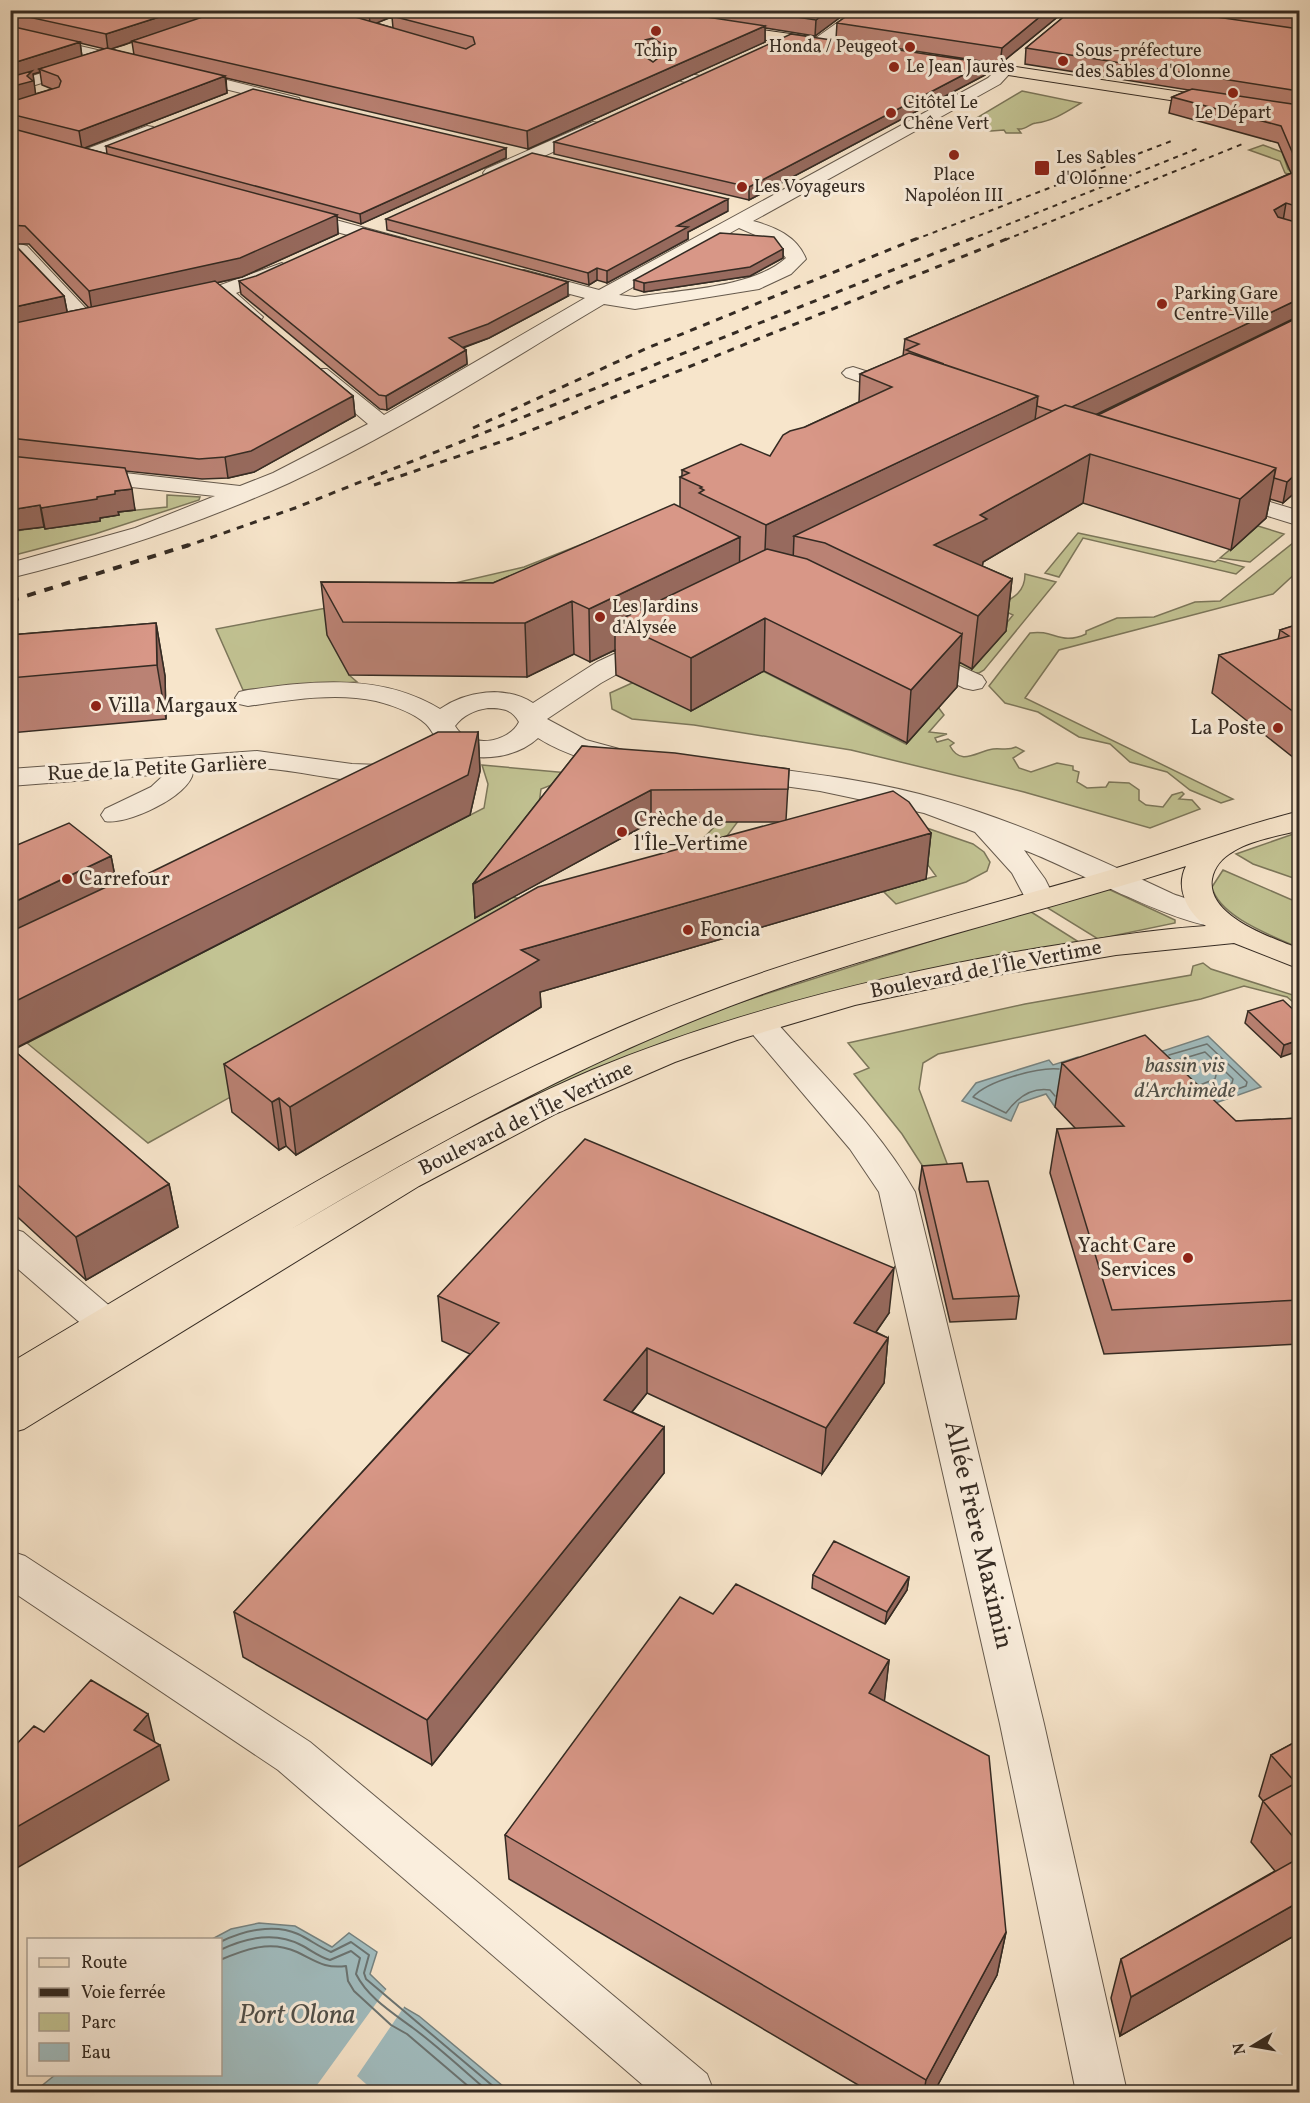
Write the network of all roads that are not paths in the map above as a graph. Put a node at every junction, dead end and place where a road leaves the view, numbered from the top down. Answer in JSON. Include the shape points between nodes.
{"nodes":[{"id":1,"x":865,"y":10,"type":"edge"},
{"id":2,"x":707,"y":27,"type":"edge"},
{"id":3,"x":10,"y":34,"type":"edge"},
{"id":4,"x":788,"y":39,"type":"junction"},
{"id":5,"x":818,"y":43,"type":"junction"},
{"id":6,"x":144,"y":46,"type":"edge"},
{"id":7,"x":841,"y":46,"type":"edge"},
{"id":8,"x":760,"y":52,"type":"edge"},
{"id":9,"x":1024,"y":54,"type":"edge"},
{"id":10,"x":110,"y":57,"type":"junction"},
{"id":11,"x":930,"y":60,"type":"edge"},
{"id":12,"x":1004,"y":71,"type":"junction"},
{"id":13,"x":29,"y":90,"type":"edge"},
{"id":14,"x":252,"y":91,"type":"junction"},
{"id":15,"x":220,"y":104,"type":"edge"},
{"id":16,"x":310,"y":105,"type":"edge"},
{"id":17,"x":1299,"y":115,"type":"edge"},
{"id":18,"x":613,"y":118,"type":"edge"},
{"id":19,"x":167,"y":124,"type":"edge"},
{"id":20,"x":61,"y":151,"type":"edge"},
{"id":21,"x":506,"y":151,"type":"edge"},
{"id":22,"x":529,"y":156,"type":"junction"},
{"id":23,"x":82,"y":157,"type":"junction"},
{"id":24,"x":551,"y":161,"type":"edge"},
{"id":25,"x":114,"y":165,"type":"edge"},
{"id":26,"x":475,"y":180,"type":"edge"},
{"id":27,"x":731,"y":203,"type":"dead end"},
{"id":28,"x":274,"y":209,"type":"edge"},
{"id":29,"x":759,"y":210,"type":"junction"},
{"id":30,"x":389,"y":219,"type":"edge"},
{"id":31,"x":736,"y":222,"type":"junction"},
{"id":32,"x":360,"y":233,"type":"junction"},
{"id":33,"x":330,"y":246,"type":"edge"},
{"id":34,"x":416,"y":248,"type":"edge"},
{"id":35,"x":20,"y":250,"type":"edge"},
{"id":36,"x":300,"y":260,"type":"edge"},
{"id":37,"x":506,"y":272,"type":"edge"},
{"id":38,"x":601,"y":297,"type":"junction"},
{"id":39,"x":107,"y":316,"type":"edge"},
{"id":40,"x":87,"y":321,"type":"junction"},
{"id":41,"x":65,"y":325,"type":"edge"},
{"id":42,"x":266,"y":327,"type":"edge"},
{"id":43,"x":301,"y":357,"type":"edge"},
{"id":44,"x":853,"y":373,"type":"dead end"},
{"id":45,"x":917,"y":395,"type":"edge"},
{"id":46,"x":383,"y":425,"type":"junction"},
{"id":47,"x":10,"y":467,"type":"edge"},
{"id":48,"x":1210,"y":491,"type":"edge"},
{"id":49,"x":243,"y":495,"type":"junction"},
{"id":50,"x":1299,"y":519,"type":"edge"},
{"id":51,"x":10,"y":571,"type":"edge"},
{"id":52,"x":680,"y":631,"type":"edge"},
{"id":53,"x":892,"y":642,"type":"edge"},
{"id":54,"x":605,"y":667,"type":"junction"},
{"id":55,"x":973,"y":682,"type":"dead end"},
{"id":56,"x":248,"y":698,"type":"dead end"},
{"id":57,"x":393,"y":698,"type":"junction"},
{"id":58,"x":480,"y":701,"type":"junction"},
{"id":59,"x":532,"y":720,"type":"junction"},
{"id":60,"x":431,"y":747,"type":"junction"},
{"id":61,"x":491,"y":747,"type":"junction"},
{"id":62,"x":180,"y":765,"type":"junction"},
{"id":63,"x":714,"y":770,"type":"edge"},
{"id":64,"x":370,"y":772,"type":"junction"},
{"id":65,"x":10,"y":778,"type":"edge"},
{"id":66,"x":344,"y":796,"type":"edge"},
{"id":67,"x":115,"y":815,"type":"dead end"},
{"id":68,"x":1299,"y":820,"type":"edge"},
{"id":69,"x":983,"y":827,"type":"junction"},
{"id":70,"x":1225,"y":843,"type":"junction"},
{"id":71,"x":1118,"y":878,"type":"junction"},
{"id":72,"x":1040,"y":899,"type":"junction"},
{"id":73,"x":1226,"y":927,"type":"junction"},
{"id":74,"x":1299,"y":960,"type":"edge"},
{"id":75,"x":760,"y":1023,"type":"junction"},
{"id":76,"x":10,"y":1241,"type":"edge"},
{"id":77,"x":106,"y":1324,"type":"junction"},
{"id":78,"x":10,"y":1382,"type":"edge"},
{"id":79,"x":10,"y":1418,"type":"edge"},
{"id":80,"x":18,"y":1573,"type":"edge"},
{"id":81,"x":689,"y":2092,"type":"edge"},
{"id":82,"x":1102,"y":2092,"type":"edge"}],
"edges":[{"from":1,"to":5,"type":"street"},
{"from":2,"to":4,"type":"main road"},
{"from":3,"to":10,"type":"street"},
{"from":4,"to":5,"type":"main road"},
{"from":4,"to":8,"type":"street"},
{"from":5,"to":7,"type":"main road"},
{"from":6,"to":10,"type":"street"},
{"from":9,"to":12,"type":"main road"},
{"from":10,"to":13,"type":"street"},
{"from":10,"to":14,"type":"street"},
{"from":11,"to":12,"type":"main road"},
{"from":12,"to":17,"type":"main road"},
{"from":12,"to":29,"type":"street","via":[[994,81]]},
{"from":14,"to":15,"type":"street"},
{"from":14,"to":16,"type":"street"},
{"from":18,"to":22,"type":"street"},
{"from":19,"to":23,"type":"street"},
{"from":20,"to":23,"type":"street"},
{"from":21,"to":22,"type":"street"},
{"from":22,"to":24,"type":"street"},
{"from":22,"to":26,"type":"street"},
{"from":23,"to":25,"type":"street"},
{"from":27,"to":29,"type":"street"},
{"from":28,"to":32,"type":"street"},
{"from":29,"to":31,"type":"street"},
{"from":30,"to":32,"type":"street"},
{"from":31,"to":38,"type":"street"},
{"from":31,"to":38,"type":"street","via":[[771,234],[787,244],[796,259],[759,283],[635,303]]},
{"from":32,"to":33,"type":"street"},
{"from":32,"to":34,"type":"street"},
{"from":35,"to":40,"type":"street"},
{"from":36,"to":42,"type":"street","via":[[249,283],[213,292]]},
{"from":37,"to":38,"type":"street"},
{"from":38,"to":46,"type":"street"},
{"from":39,"to":40,"type":"street"},
{"from":40,"to":41,"type":"street"},
{"from":43,"to":46,"type":"street"},
{"from":44,"to":45,"type":"street"},
{"from":46,"to":49,"type":"street"},
{"from":47,"to":49,"type":"street"},
{"from":48,"to":50,"type":"street"},
{"from":49,"to":51,"type":"street","via":[[76,554]]},
{"from":52,"to":54,"type":"street"},
{"from":53,"to":55,"type":"street"},
{"from":54,"to":58,"type":"street","via":[[541,691]]},
{"from":54,"to":59,"type":"street","via":[[553,700]]},
{"from":56,"to":57,"type":"street","via":[[354,690]]},
{"from":57,"to":58,"type":"street","via":[[418,697],[438,703]]},
{"from":57,"to":60,"type":"street","via":[[436,718]]},
{"from":58,"to":59,"type":"street","name":"Rue de la Petite Garlière","via":[[517,705]]},
{"from":58,"to":60,"type":"street","via":[[450,712]]},
{"from":59,"to":61,"type":"street","via":[[525,736]]},
{"from":59,"to":61,"type":"street","name":"Rue de la Petite Garlière","via":[[549,735],[575,746],[643,762],[583,762]]},
{"from":60,"to":61,"type":"street","name":"Rue de la Petite Garlière"},
{"from":60,"to":64,"type":"street","name":"Rue de la Petite Garlière","via":[[399,772]]},
{"from":62,"to":64,"type":"street","name":"Rue de la Petite Garlière","via":[[257,759]]},
{"from":62,"to":65,"type":"street","name":"Rue de la Petite Garlière"},
{"from":62,"to":67,"type":"street","via":[[179,777],[160,794]]},
{"from":63,"to":69,"type":"street","via":[[820,783],[921,804]]},
{"from":64,"to":66,"type":"street"},
{"from":68,"to":70,"type":"main road","name":"Boulevard de l'Île Vertime"},
{"from":69,"to":71,"type":"street","via":[[1038,844]]},
{"from":69,"to":72,"type":"street","via":[[1018,858]]},
{"from":70,"to":71,"type":"main road","name":"Boulevard de l'Île Vertime"},
{"from":70,"to":73,"type":"main road","via":[[1199,869],[1196,883],[1201,900]]},
{"from":71,"to":72,"type":"main road","name":"Boulevard de l'Île Vertime"},
{"from":71,"to":73,"type":"street"},
{"from":72,"to":77,"type":"main road","name":"Boulevard de l'Île Vertime","via":[[882,945],[632,1034],[524,1085],[361,1173]]},
{"from":73,"to":74,"type":"main road"},
{"from":73,"to":75,"type":"main road","name":"Boulevard de l'Île Vertime","via":[[895,984]]},
{"from":75,"to":79,"type":"main road","name":"Boulevard de l'Île Vertime","via":[[655,1057],[544,1105],[391,1186]]},
{"from":75,"to":82,"type":"street","name":"Allée Frère Maximin","via":[[869,1148],[897,1192],[1022,1724]]},
{"from":76,"to":77,"type":"street"},
{"from":77,"to":78,"type":"main road","name":"Boulevard de l'Île Vertime"},
{"from":80,"to":81,"type":"street","via":[[294,1756]]}]}
